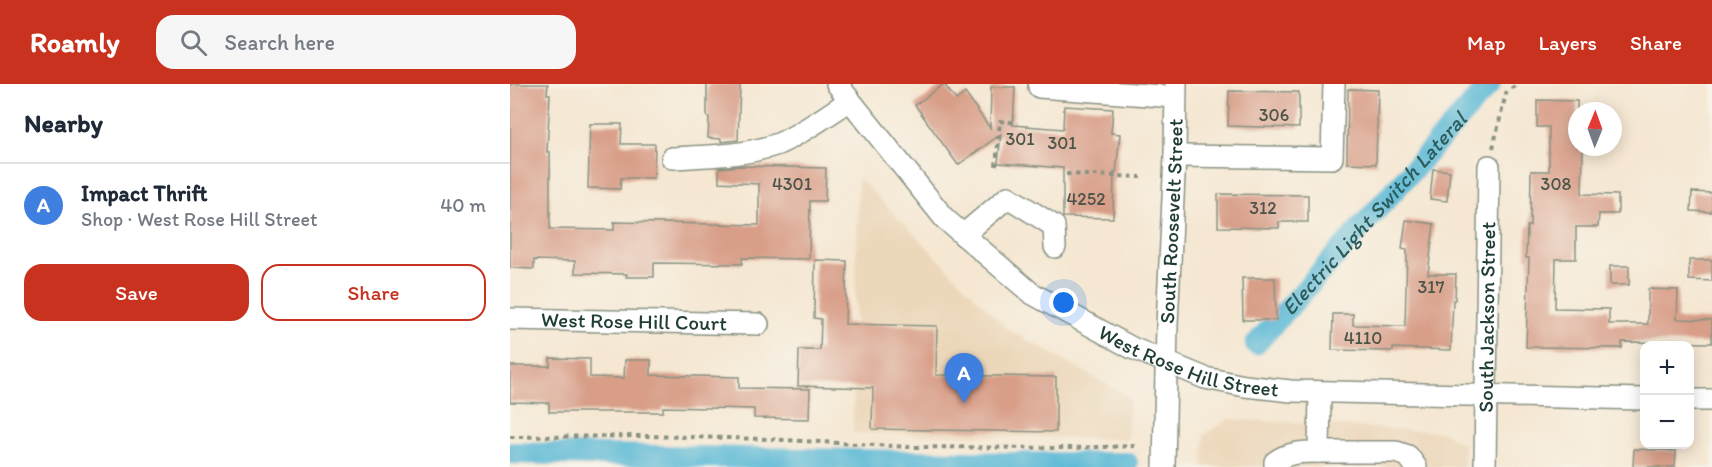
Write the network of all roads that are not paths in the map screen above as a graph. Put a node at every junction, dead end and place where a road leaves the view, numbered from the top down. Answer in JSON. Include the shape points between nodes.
{"nodes":[{"id":1,"x":1335,"y":84,"type":"edge"},
{"id":2,"x":1039,"y":87,"type":"dead end"},
{"id":3,"x":1176,"y":90,"type":"edge"},
{"id":4,"x":843,"y":92,"type":"edge"},
{"id":5,"x":1175,"y":156,"type":"junction"},
{"id":6,"x":672,"y":158,"type":"dead end"},
{"id":7,"x":1489,"y":166,"type":"road end"},
{"id":8,"x":963,"y":234,"type":"junction"},
{"id":9,"x":1055,"y":247,"type":"dead end"},
{"id":10,"x":510,"y":320,"type":"edge"},
{"id":11,"x":758,"y":324,"type":"dead end"},
{"id":12,"x":1166,"y":362,"type":"junction"},
{"id":13,"x":1320,"y":392,"type":"junction"},
{"id":14,"x":1486,"y":397,"type":"junction"},
{"id":15,"x":1640,"y":399,"type":"edge"},
{"id":16,"x":1694,"y":400,"type":"edge"},
{"id":17,"x":1712,"y":400,"type":"edge"},
{"id":18,"x":1319,"y":452,"type":"junction"},
{"id":19,"x":1164,"y":467,"type":"edge"},
{"id":20,"x":1275,"y":467,"type":"edge"},
{"id":21,"x":1416,"y":467,"type":"edge"},
{"id":22,"x":1485,"y":467,"type":"edge"}],
"edges":[{"from":1,"to":5,"type":"street","via":[[1332,158]]},
{"from":2,"to":3,"type":"street"},
{"from":3,"to":5,"type":"street","name":"South Roosevelt Street"},
{"from":4,"to":6,"type":"street","via":[[819,121],[779,143],[738,154]]},
{"from":4,"to":8,"type":"street","name":"West Rose Hill Street","via":[[945,219]]},
{"from":5,"to":12,"type":"street","name":"South Roosevelt Street"},
{"from":7,"to":14,"type":"street","name":"South Jackson Street"},
{"from":8,"to":9,"type":"street","via":[[1008,197],[1054,226]]},
{"from":8,"to":12,"type":"street","name":"West Rose Hill Street","via":[[1031,293],[1132,348]]},
{"from":10,"to":11,"type":"street","name":"West Rose Hill Court"},
{"from":12,"to":13,"type":"street","name":"West Rose Hill Street","via":[[1205,378],[1234,384]]},
{"from":12,"to":19,"type":"street","name":"South Roosevelt Street"},
{"from":13,"to":14,"type":"street","name":"West Rose Hill Street"},
{"from":13,"to":18,"type":"street"},
{"from":14,"to":15,"type":"street","name":"West Rose Hill Street"},
{"from":14,"to":22,"type":"street","name":"South Jackson Street"},
{"from":16,"to":17,"type":"street"},
{"from":18,"to":20,"type":"street","via":[[1281,457]]},
{"from":18,"to":21,"type":"street","via":[[1396,452],[1408,456]]}]}
